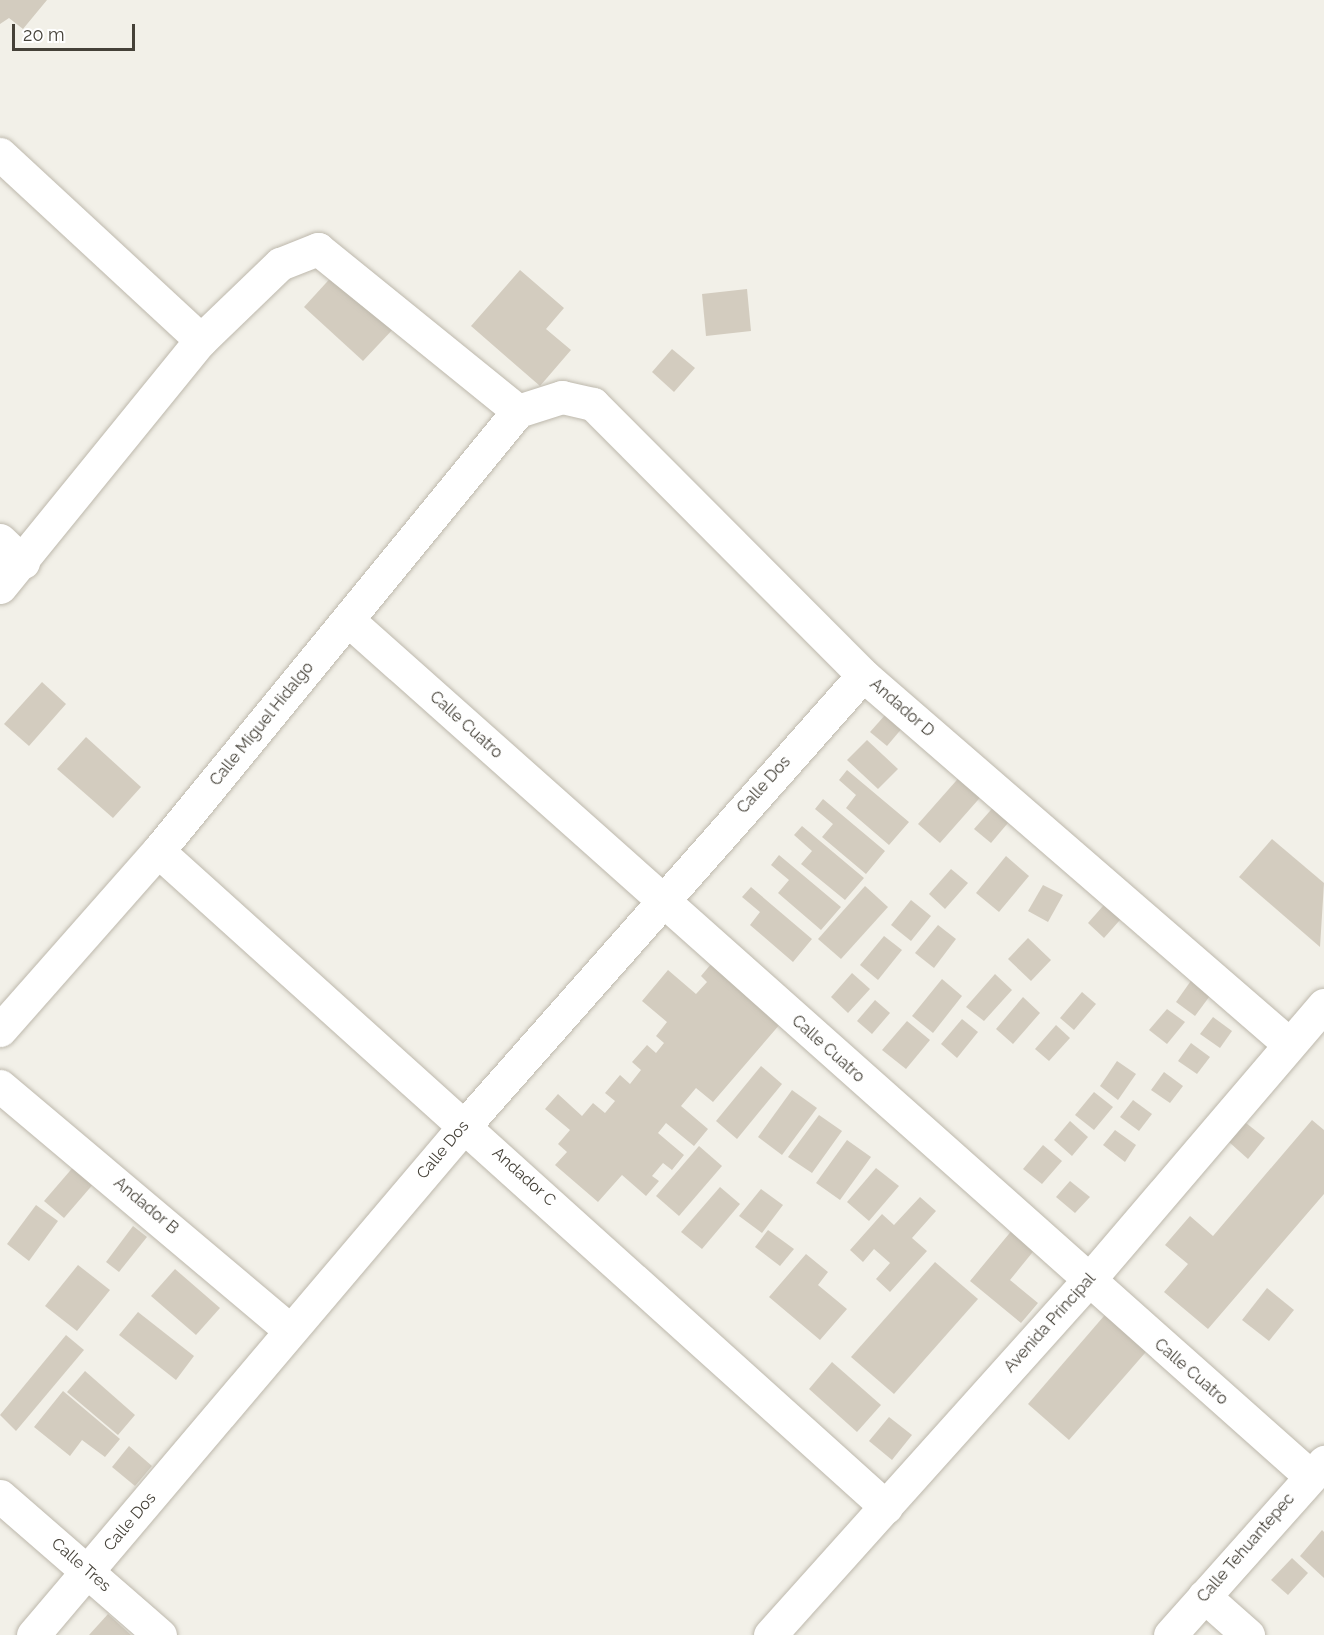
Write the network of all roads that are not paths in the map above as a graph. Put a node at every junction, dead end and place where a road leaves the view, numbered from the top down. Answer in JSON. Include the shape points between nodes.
{"nodes":[{"id":1,"x":0,"y":154,"type":"edge"},
{"id":2,"x":201,"y":340,"type":"junction"},
{"id":3,"x":518,"y":411,"type":"junction"},
{"id":4,"x":11,"y":551,"type":"edge"},
{"id":5,"x":0,"y":587,"type":"edge"},
{"id":6,"x":348,"y":620,"type":"junction"},
{"id":7,"x":863,"y":675,"type":"junction"},
{"id":8,"x":158,"y":851,"type":"junction"},
{"id":9,"x":661,"y":900,"type":"junction"},
{"id":10,"x":1324,"y":1005,"type":"edge"},
{"id":11,"x":0,"y":1030,"type":"edge"},
{"id":12,"x":1288,"y":1044,"type":"junction"},
{"id":13,"x":0,"y":1086,"type":"edge"},
{"id":14,"x":465,"y":1124,"type":"junction"},
{"id":15,"x":1088,"y":1281,"type":"junction"},
{"id":16,"x":290,"y":1330,"type":"junction"},
{"id":17,"x":1317,"y":1469,"type":"edge"},
{"id":18,"x":0,"y":1496,"type":"edge"},
{"id":19,"x":886,"y":1508,"type":"junction"},
{"id":20,"x":89,"y":1571,"type":"junction"},
{"id":21,"x":1204,"y":1596,"type":"junction"},
{"id":22,"x":33,"y":1635,"type":"edge"},
{"id":23,"x":160,"y":1635,"type":"edge"},
{"id":24,"x":770,"y":1635,"type":"edge"},
{"id":25,"x":1170,"y":1635,"type":"edge"},
{"id":26,"x":1248,"y":1635,"type":"edge"}],
"edges":[{"from":1,"to":2,"type":"street"},
{"from":2,"to":3,"type":"street","via":[[280,264],[318,249]]},
{"from":2,"to":4,"type":"street"},
{"from":3,"to":6,"type":"street","name":"Calle Miguel Hidalgo"},
{"from":3,"to":7,"type":"street","name":"Andador D","via":[[562,397],[593,404]]},
{"from":4,"to":5,"type":"street"},
{"from":6,"to":8,"type":"street","name":"Calle Miguel Hidalgo"},
{"from":6,"to":9,"type":"street","name":"Calle Cuatro"},
{"from":7,"to":9,"type":"street","name":"Calle Dos"},
{"from":7,"to":12,"type":"street","name":"Andador D"},
{"from":8,"to":11,"type":"street","name":"Calle Miguel Hidalgo"},
{"from":8,"to":14,"type":"street","name":"Andador C"},
{"from":9,"to":14,"type":"street","name":"Calle Dos"},
{"from":9,"to":15,"type":"street","name":"Calle Cuatro"},
{"from":10,"to":12,"type":"street","name":"Avenida Principal"},
{"from":12,"to":15,"type":"street","name":"Avenida Principal"},
{"from":13,"to":16,"type":"street","name":"Andador B"},
{"from":14,"to":16,"type":"street","name":"Calle Dos"},
{"from":14,"to":19,"type":"street","name":"Andador C"},
{"from":15,"to":17,"type":"street","name":"Calle Cuatro"},
{"from":15,"to":19,"type":"street","name":"Avenida Principal"},
{"from":16,"to":20,"type":"street","name":"Calle Dos"},
{"from":17,"to":21,"type":"street","name":"Calle Tehuantepec"},
{"from":18,"to":20,"type":"street","name":"Calle Tres"},
{"from":19,"to":24,"type":"street","name":"Avenida Principal"},
{"from":20,"to":22,"type":"street","name":"Calle Dos"},
{"from":20,"to":23,"type":"street","name":"Calle Tres"},
{"from":21,"to":25,"type":"street","name":"Calle Tehuantepec"},
{"from":21,"to":26,"type":"street"}]}
